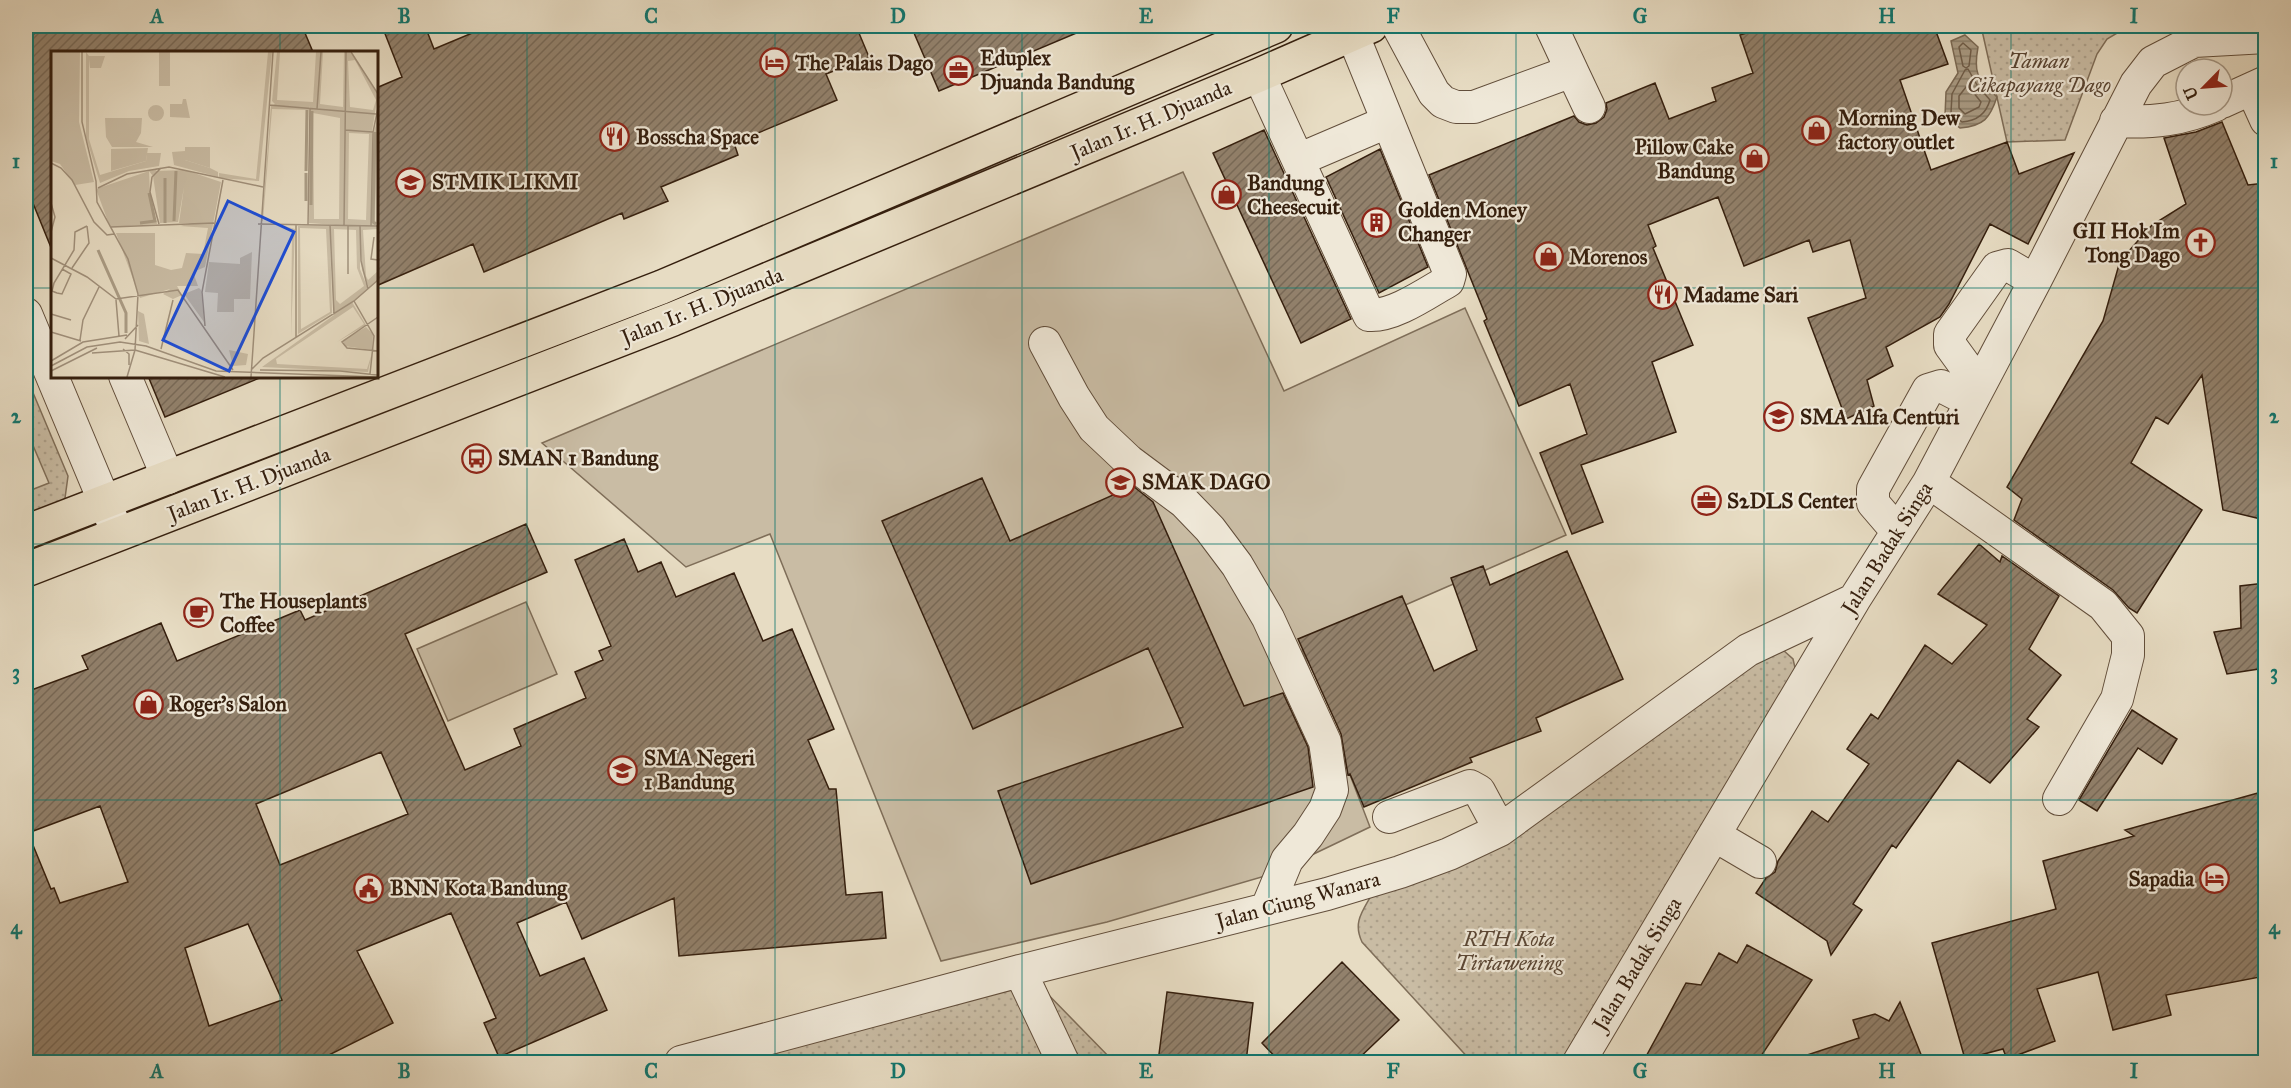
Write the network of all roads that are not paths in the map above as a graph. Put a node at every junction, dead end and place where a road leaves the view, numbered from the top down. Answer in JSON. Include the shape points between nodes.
{"nodes":[{"id":1,"x":1276,"y":26,"type":"edge"},
{"id":2,"x":1398,"y":26,"type":"edge"},
{"id":3,"x":1551,"y":26,"type":"edge"},
{"id":4,"x":1362,"y":29,"type":"edge"},
{"id":5,"x":2200,"y":33,"type":"edge"},
{"id":6,"x":2265,"y":38,"type":"edge"},
{"id":7,"x":1572,"y":71,"type":"junction"},
{"id":8,"x":1259,"y":75,"type":"junction"},
{"id":9,"x":2258,"y":86,"type":"edge"},
{"id":10,"x":2234,"y":97,"type":"edge"},
{"id":11,"x":1589,"y":107,"type":"dead end"},
{"id":12,"x":2178,"y":117,"type":"edge"},
{"id":13,"x":2265,"y":120,"type":"edge"},
{"id":14,"x":2116,"y":121,"type":"junction"},
{"id":15,"x":1387,"y":122,"type":"junction"},
{"id":16,"x":1298,"y":160,"type":"junction"},
{"id":17,"x":2035,"y":281,"type":"junction"},
{"id":18,"x":26,"y":314,"type":"edge"},
{"id":19,"x":1046,"y":343,"type":"dead end"},
{"id":20,"x":48,"y":354,"type":"edge"},
{"id":21,"x":57,"y":378,"type":"edge"},
{"id":22,"x":125,"y":378,"type":"edge"},
{"id":23,"x":1975,"y":393,"type":"junction"},
{"id":24,"x":168,"y":478,"type":"junction"},
{"id":25,"x":1929,"y":482,"type":"junction"},
{"id":26,"x":104,"y":502,"type":"junction"},
{"id":27,"x":1897,"y":531,"type":"junction"},
{"id":28,"x":26,"y":532,"type":"edge"},
{"id":29,"x":118,"y":534,"type":"junction"},
{"id":30,"x":26,"y":570,"type":"edge"},
{"id":31,"x":1854,"y":600,"type":"junction"},
{"id":32,"x":2059,"y":799,"type":"dead end"},
{"id":33,"x":1389,"y":817,"type":"dead end"},
{"id":34,"x":1500,"y":830,"type":"junction"},
{"id":35,"x":1714,"y":835,"type":"junction"},
{"id":36,"x":1760,"y":862,"type":"dead end"},
{"id":37,"x":1267,"y":908,"type":"junction"},
{"id":38,"x":1020,"y":971,"type":"junction"},
{"id":39,"x":681,"y":1062,"type":"edge"},
{"id":40,"x":1063,"y":1062,"type":"edge"},
{"id":41,"x":1579,"y":1062,"type":"edge"}],
"edges":[{"from":1,"to":24,"type":"main road","name":"Jalan Ir. H. Djuanda","via":[[662,287]]},
{"from":2,"to":7,"type":"street","via":[[1434,93],[1455,107],[1474,107]]},
{"from":3,"to":7,"type":"street"},
{"from":4,"to":8,"type":"main road","name":"Jalan Ir. H. Djuanda"},
{"from":4,"to":15,"type":"street"},
{"from":5,"to":6,"type":"street","name":"Jalan Badak Singa"},
{"from":5,"to":14,"type":"street","name":"Jalan Badak Singa","via":[[2154,62],[2136,84]]},
{"from":7,"to":11,"type":"street"},
{"from":8,"to":16,"type":"street"},
{"from":8,"to":29,"type":"main road","name":"Jalan Ir. H. Djuanda","via":[[673,319]]},
{"from":9,"to":10,"type":"street"},
{"from":9,"to":13,"type":"street"},
{"from":12,"to":14,"type":"street","via":[[2148,123]]},
{"from":14,"to":17,"type":"street","name":"Jalan Badak Singa"},
{"from":15,"to":16,"type":"street"},
{"from":15,"to":16,"type":"street","via":[[1450,274],[1448,281],[1406,304],[1377,316],[1369,315]]},
{"from":17,"to":23,"type":"street","name":"Jalan Badak Singa"},
{"from":17,"to":23,"type":"street","via":[[2008,265],[1997,268],[1950,333],[1950,345]]},
{"from":18,"to":20,"type":"street"},
{"from":19,"to":37,"type":"street","via":[[1094,428],[1129,461],[1184,502],[1237,565],[1268,618],[1325,742],[1332,790],[1325,809],[1287,860]]},
{"from":21,"to":26,"type":"street"},
{"from":22,"to":24,"type":"street"},
{"from":23,"to":25,"type":"street","name":"Jalan Badak Singa"},
{"from":23,"to":27,"type":"street","via":[[1941,386],[1929,390],[1873,489],[1873,502]]},
{"from":24,"to":26,"type":"main road","name":"Jalan Ir. H. Djuanda"},
{"from":25,"to":27,"type":"street","name":"Jalan Badak Singa"},
{"from":25,"to":32,"type":"street","via":[[2103,605],[2128,636],[2128,655],[2116,699]]},
{"from":26,"to":28,"type":"main road","name":"Jalan Ir. H. Djuanda"},
{"from":26,"to":29,"type":"street"},
{"from":27,"to":31,"type":"street","name":"Jalan Badak Singa"},
{"from":29,"to":30,"type":"main road","name":"Jalan Ir. H. Djuanda"},
{"from":31,"to":34,"type":"street","name":"Jalan Ciung Wanara","via":[[1749,650]]},
{"from":31,"to":35,"type":"street","name":"Jalan Badak Singa"},
{"from":33,"to":34,"type":"street","via":[[1470,786],[1479,791]]},
{"from":34,"to":37,"type":"street","name":"Jalan Ciung Wanara","via":[[1400,872]]},
{"from":35,"to":36,"type":"street"},
{"from":35,"to":41,"type":"street","name":"Jalan Badak Singa"},
{"from":37,"to":38,"type":"street","name":"Jalan Ciung Wanara"},
{"from":38,"to":39,"type":"street","name":"Jalan Ciung Wanara"},
{"from":38,"to":40,"type":"street"}]}
